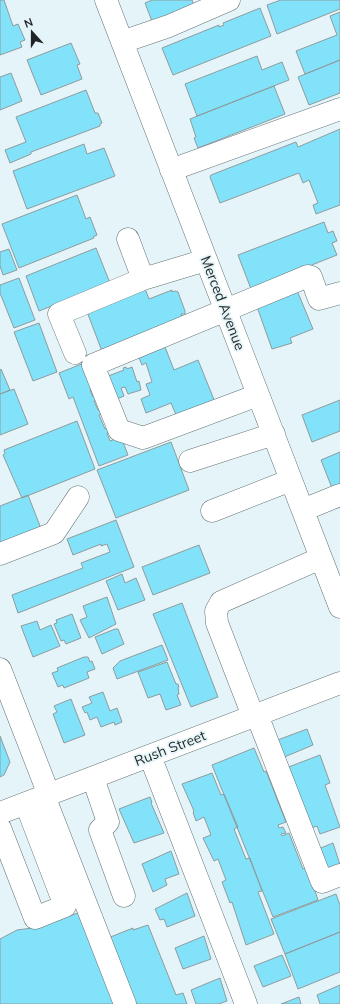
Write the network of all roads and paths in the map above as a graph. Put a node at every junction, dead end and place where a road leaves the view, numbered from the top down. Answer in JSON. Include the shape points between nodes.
{"nodes":[{"id":1,"x":106,"y":0,"type":"edge"},
{"id":2,"x":229,"y":0,"type":"edge"},
{"id":3,"x":122,"y":42,"type":"junction"},
{"id":4,"x":340,"y":109,"type":"edge"},
{"id":5,"x":171,"y":170,"type":"junction"},
{"id":6,"x":128,"y":239,"type":"dead end"},
{"id":7,"x":206,"y":260,"type":"junction"},
{"id":8,"x":142,"y":279,"type":"junction"},
{"id":9,"x":340,"y":293,"type":"edge"},
{"id":10,"x":226,"y":311,"type":"junction"},
{"id":11,"x":75,"y":353,"type":"dead end"},
{"id":12,"x":258,"y":395,"type":"junction"},
{"id":13,"x":274,"y":434,"type":"junction"},
{"id":14,"x":190,"y":461,"type":"dead end"},
{"id":15,"x":291,"y":480,"type":"junction"},
{"id":16,"x":340,"y":495,"type":"edge"},
{"id":17,"x":78,"y":497,"type":"dead end"},
{"id":18,"x":303,"y":510,"type":"junction"},
{"id":19,"x":212,"y":511,"type":"dead end"},
{"id":20,"x":0,"y":554,"type":"edge"},
{"id":21,"x":321,"y":558,"type":"junction"},
{"id":22,"x":340,"y":607,"type":"edge"},
{"id":23,"x":0,"y":669,"type":"edge"},
{"id":24,"x":340,"y":683,"type":"edge"},
{"id":25,"x":255,"y":715,"type":"junction"},
{"id":26,"x":150,"y":756,"type":"junction"},
{"id":27,"x":92,"y":778,"type":"junction"},
{"id":28,"x":39,"y":798,"type":"junction"},
{"id":29,"x":0,"y":814,"type":"edge"},
{"id":30,"x":0,"y":828,"type":"edge"},
{"id":31,"x":340,"y":876,"type":"edge"},
{"id":32,"x":124,"y":896,"type":"dead end"},
{"id":33,"x":125,"y":1004,"type":"edge"},
{"id":34,"x":246,"y":1004,"type":"edge"}],
"edges":[{"from":1,"to":3,"type":"street","name":"Merced Avenue"},
{"from":2,"to":3,"type":"street","via":[[169,26]]},
{"from":3,"to":5,"type":"street","name":"Merced Avenue"},
{"from":4,"to":5,"type":"street"},
{"from":5,"to":7,"type":"street","name":"Merced Avenue"},
{"from":6,"to":8,"type":"street"},
{"from":7,"to":8,"type":"street"},
{"from":7,"to":10,"type":"street","name":"Merced Avenue"},
{"from":8,"to":11,"type":"street","via":[[59,314]]},
{"from":9,"to":10,"type":"street","via":[[320,299],[311,277],[308,276]]},
{"from":10,"to":12,"type":"street","name":"Merced Avenue"},
{"from":10,"to":12,"type":"street","via":[[93,366],[119,430],[143,438]]},
{"from":12,"to":13,"type":"street","name":"Merced Avenue"},
{"from":13,"to":14,"type":"street"},
{"from":13,"to":15,"type":"street","name":"Merced Avenue"},
{"from":15,"to":18,"type":"street","name":"Merced Avenue"},
{"from":15,"to":19,"type":"street"},
{"from":16,"to":18,"type":"street"},
{"from":17,"to":20,"type":"street","via":[[54,533]]},
{"from":18,"to":21,"type":"street","name":"Merced Avenue"},
{"from":21,"to":22,"type":"street","name":"Merced Avenue"},
{"from":21,"to":25,"type":"street","via":[[221,602],[216,610],[217,623]]},
{"from":23,"to":28,"type":"street"},
{"from":24,"to":25,"type":"street","name":"Rush Street"},
{"from":25,"to":26,"type":"street","name":"Rush Street"},
{"from":25,"to":31,"type":"street","via":[[322,882]]},
{"from":26,"to":27,"type":"street","name":"Rush Street"},
{"from":26,"to":34,"type":"street"},
{"from":27,"to":28,"type":"street","name":"Rush Street"},
{"from":27,"to":32,"type":"street","via":[[108,822],[100,830]]},
{"from":28,"to":29,"type":"street","name":"Rush Street"},
{"from":28,"to":30,"type":"street","via":[[65,906],[35,918]]},
{"from":28,"to":33,"type":"street"}]}
